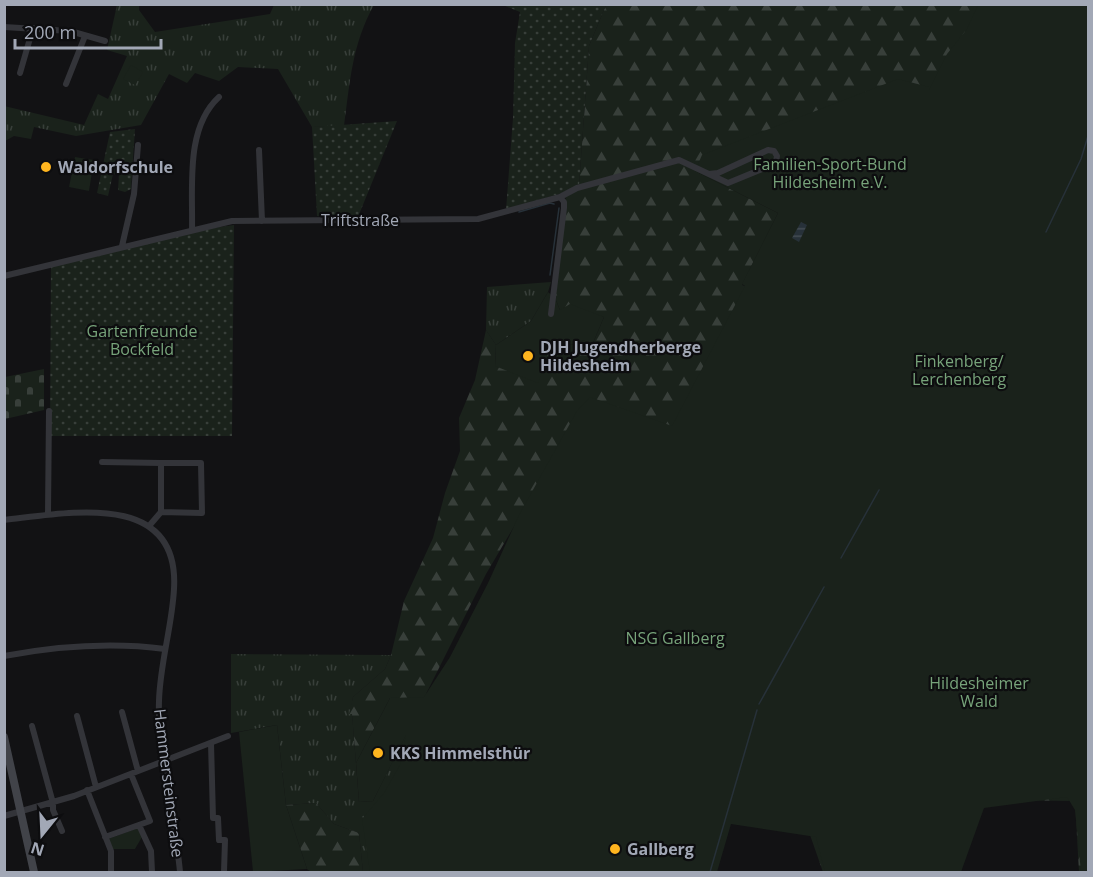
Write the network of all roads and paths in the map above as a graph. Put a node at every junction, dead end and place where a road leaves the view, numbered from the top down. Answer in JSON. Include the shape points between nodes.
{"nodes":[{"id":1,"x":4,"y":27,"type":"edge"},
{"id":2,"x":33,"y":28,"type":"junction"},
{"id":3,"x":85,"y":36,"type":"junction"},
{"id":4,"x":105,"y":41,"type":"dead end"},
{"id":5,"x":20,"y":73,"type":"dead end"},
{"id":6,"x":66,"y":84,"type":"dead end"},
{"id":7,"x":219,"y":97,"type":"dead end"},
{"id":8,"x":138,"y":145,"type":"dead end"},
{"id":9,"x":259,"y":150,"type":"dead end"},
{"id":10,"x":709,"y":174,"type":"junction"},
{"id":11,"x":560,"y":197,"type":"junction"},
{"id":12,"x":262,"y":220,"type":"junction"},
{"id":13,"x":192,"y":230,"type":"junction"},
{"id":14,"x":122,"y":246,"type":"junction"},
{"id":15,"x":4,"y":276,"type":"edge"},
{"id":16,"x":551,"y":314,"type":"dead end"},
{"id":17,"x":49,"y":411,"type":"dead end"},
{"id":18,"x":102,"y":462,"type":"dead end"},
{"id":19,"x":161,"y":463,"type":"junction"},
{"id":20,"x":161,"y":512,"type":"junction"},
{"id":21,"x":48,"y":514,"type":"junction"},
{"id":22,"x":4,"y":520,"type":"edge"},
{"id":23,"x":149,"y":526,"type":"junction"},
{"id":24,"x":165,"y":649,"type":"junction"},
{"id":25,"x":4,"y":656,"type":"edge"},
{"id":26,"x":122,"y":712,"type":"dead end"},
{"id":27,"x":77,"y":716,"type":"dead end"},
{"id":28,"x":32,"y":726,"type":"dead end"},
{"id":29,"x":228,"y":736,"type":"dead end"},
{"id":30,"x":4,"y":737,"type":"edge"},
{"id":31,"x":211,"y":743,"type":"junction"},
{"id":32,"x":163,"y":762,"type":"junction"},
{"id":33,"x":135,"y":773,"type":"junction"},
{"id":34,"x":96,"y":787,"type":"junction"},
{"id":35,"x":87,"y":790,"type":"junction"},
{"id":36,"x":53,"y":803,"type":"junction"},
{"id":37,"x":21,"y":812,"type":"junction"},
{"id":38,"x":4,"y":816,"type":"edge"},
{"id":39,"x":139,"y":825,"type":"junction"},
{"id":40,"x":62,"y":831,"type":"dead end"},
{"id":41,"x":105,"y":837,"type":"junction"},
{"id":42,"x":34,"y":873,"type":"edge"},
{"id":43,"x":111,"y":873,"type":"edge"},
{"id":44,"x":152,"y":873,"type":"edge"},
{"id":45,"x":180,"y":873,"type":"edge"},
{"id":46,"x":224,"y":873,"type":"edge"}],
"edges":[{"from":1,"to":2,"type":"street"},
{"from":2,"to":3,"type":"street"},
{"from":2,"to":5,"type":"street"},
{"from":3,"to":4,"type":"street"},
{"from":3,"to":6,"type":"street"},
{"from":7,"to":13,"type":"street","via":[[203,117],[195,145]]},
{"from":8,"to":14,"type":"street","via":[[134,194]]},
{"from":9,"to":12,"type":"street"},
{"from":10,"to":10,"type":"street","name":"Triftstraße","via":[[728,183],[772,165],[777,156],[768,150]]},
{"from":10,"to":11,"type":"street","name":"Triftstraße","via":[[679,160],[577,188]]},
{"from":11,"to":12,"type":"street","name":"Triftstraße","via":[[478,219]]},
{"from":11,"to":16,"type":"street","via":[[564,208]]},
{"from":12,"to":13,"type":"street","name":"Triftstraße","via":[[232,221]]},
{"from":13,"to":14,"type":"street","name":"Triftstraße"},
{"from":14,"to":15,"type":"street","name":"Triftstraße"},
{"from":17,"to":21,"type":"street"},
{"from":18,"to":19,"type":"street"},
{"from":19,"to":20,"type":"street"},
{"from":19,"to":20,"type":"street","via":[[201,463],[202,513]]},
{"from":20,"to":23,"type":"street"},
{"from":21,"to":22,"type":"street"},
{"from":21,"to":23,"type":"street","via":[[115,513]]},
{"from":23,"to":24,"type":"street","name":"Hammersteinstraße","via":[[165,544],[174,571]]},
{"from":24,"to":25,"type":"street","via":[[102,644]]},
{"from":24,"to":32,"type":"street","name":"Hammersteinstraße","via":[[159,701]]},
{"from":26,"to":33,"type":"street"},
{"from":27,"to":34,"type":"street"},
{"from":28,"to":36,"type":"street"},
{"from":29,"to":31,"type":"street"},
{"from":30,"to":37,"type":"street"},
{"from":31,"to":32,"type":"street"},
{"from":31,"to":46,"type":"street","via":[[213,818],[218,818],[219,840],[225,840]]},
{"from":32,"to":33,"type":"street"},
{"from":32,"to":45,"type":"street","name":"Hammersteinstraße"},
{"from":33,"to":34,"type":"street"},
{"from":33,"to":39,"type":"street","via":[[150,821]]},
{"from":34,"to":35,"type":"street"},
{"from":35,"to":36,"type":"street"},
{"from":35,"to":41,"type":"street"},
{"from":36,"to":37,"type":"street"},
{"from":36,"to":40,"type":"street"},
{"from":37,"to":38,"type":"street"},
{"from":37,"to":42,"type":"street"},
{"from":39,"to":41,"type":"street"},
{"from":39,"to":44,"type":"street","via":[[151,851]]},
{"from":41,"to":43,"type":"street","via":[[111,851]]}]}
